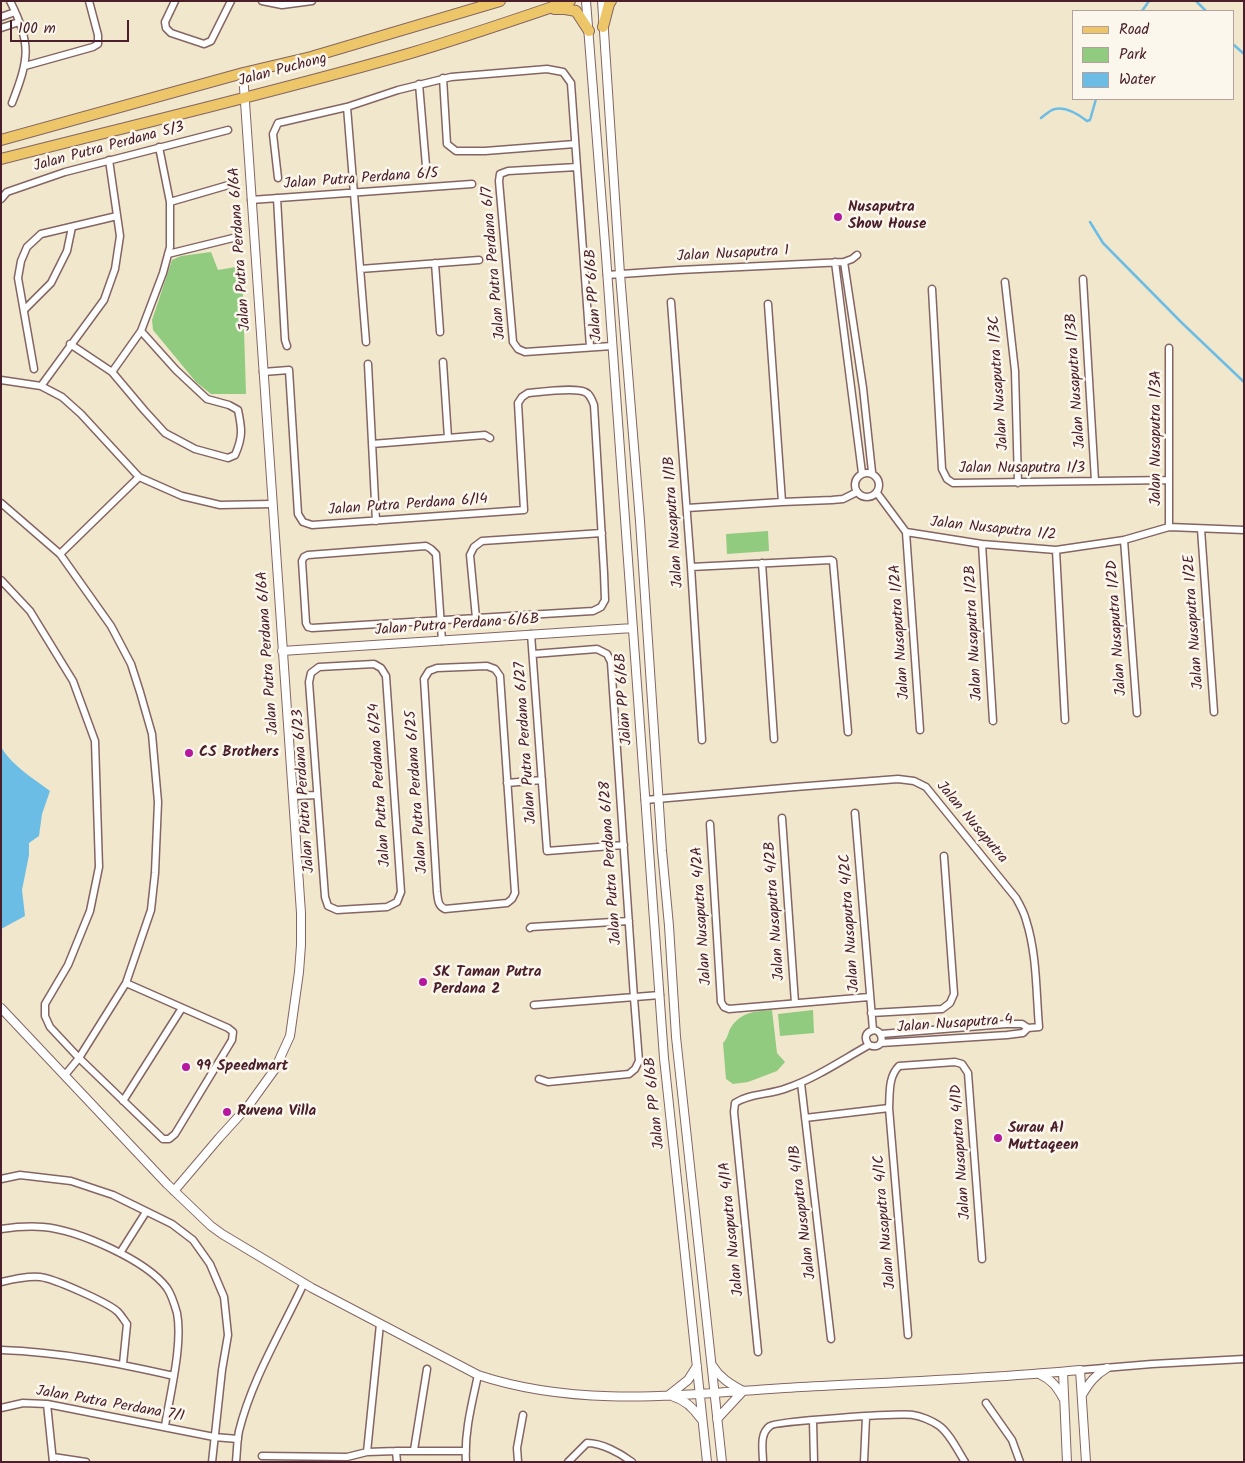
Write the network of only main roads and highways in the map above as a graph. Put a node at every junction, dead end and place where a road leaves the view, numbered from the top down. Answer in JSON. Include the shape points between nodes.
{"nodes":[{"id":1,"x":500,"y":1,"type":"edge"},
{"id":2,"x":570,"y":1,"type":"edge"},
{"id":3,"x":612,"y":1,"type":"edge"},
{"id":4,"x":546,"y":9,"type":"junction"},
{"id":5,"x":603,"y":27,"type":"road end"},
{"id":6,"x":589,"y":31,"type":"road end"},
{"id":7,"x":1,"y":140,"type":"edge"},
{"id":8,"x":1,"y":159,"type":"edge"}],
"edges":[{"from":1,"to":7,"type":"main road","name":"Jalan Puchong","via":[[310,57]]},
{"from":2,"to":4,"type":"main road","name":"Jalan Puchong"},
{"from":3,"to":5,"type":"main road"},
{"from":4,"to":6,"type":"main road","via":[[576,11]]},
{"from":4,"to":8,"type":"main road","name":"Jalan Puchong","via":[[411,53]]}]}
